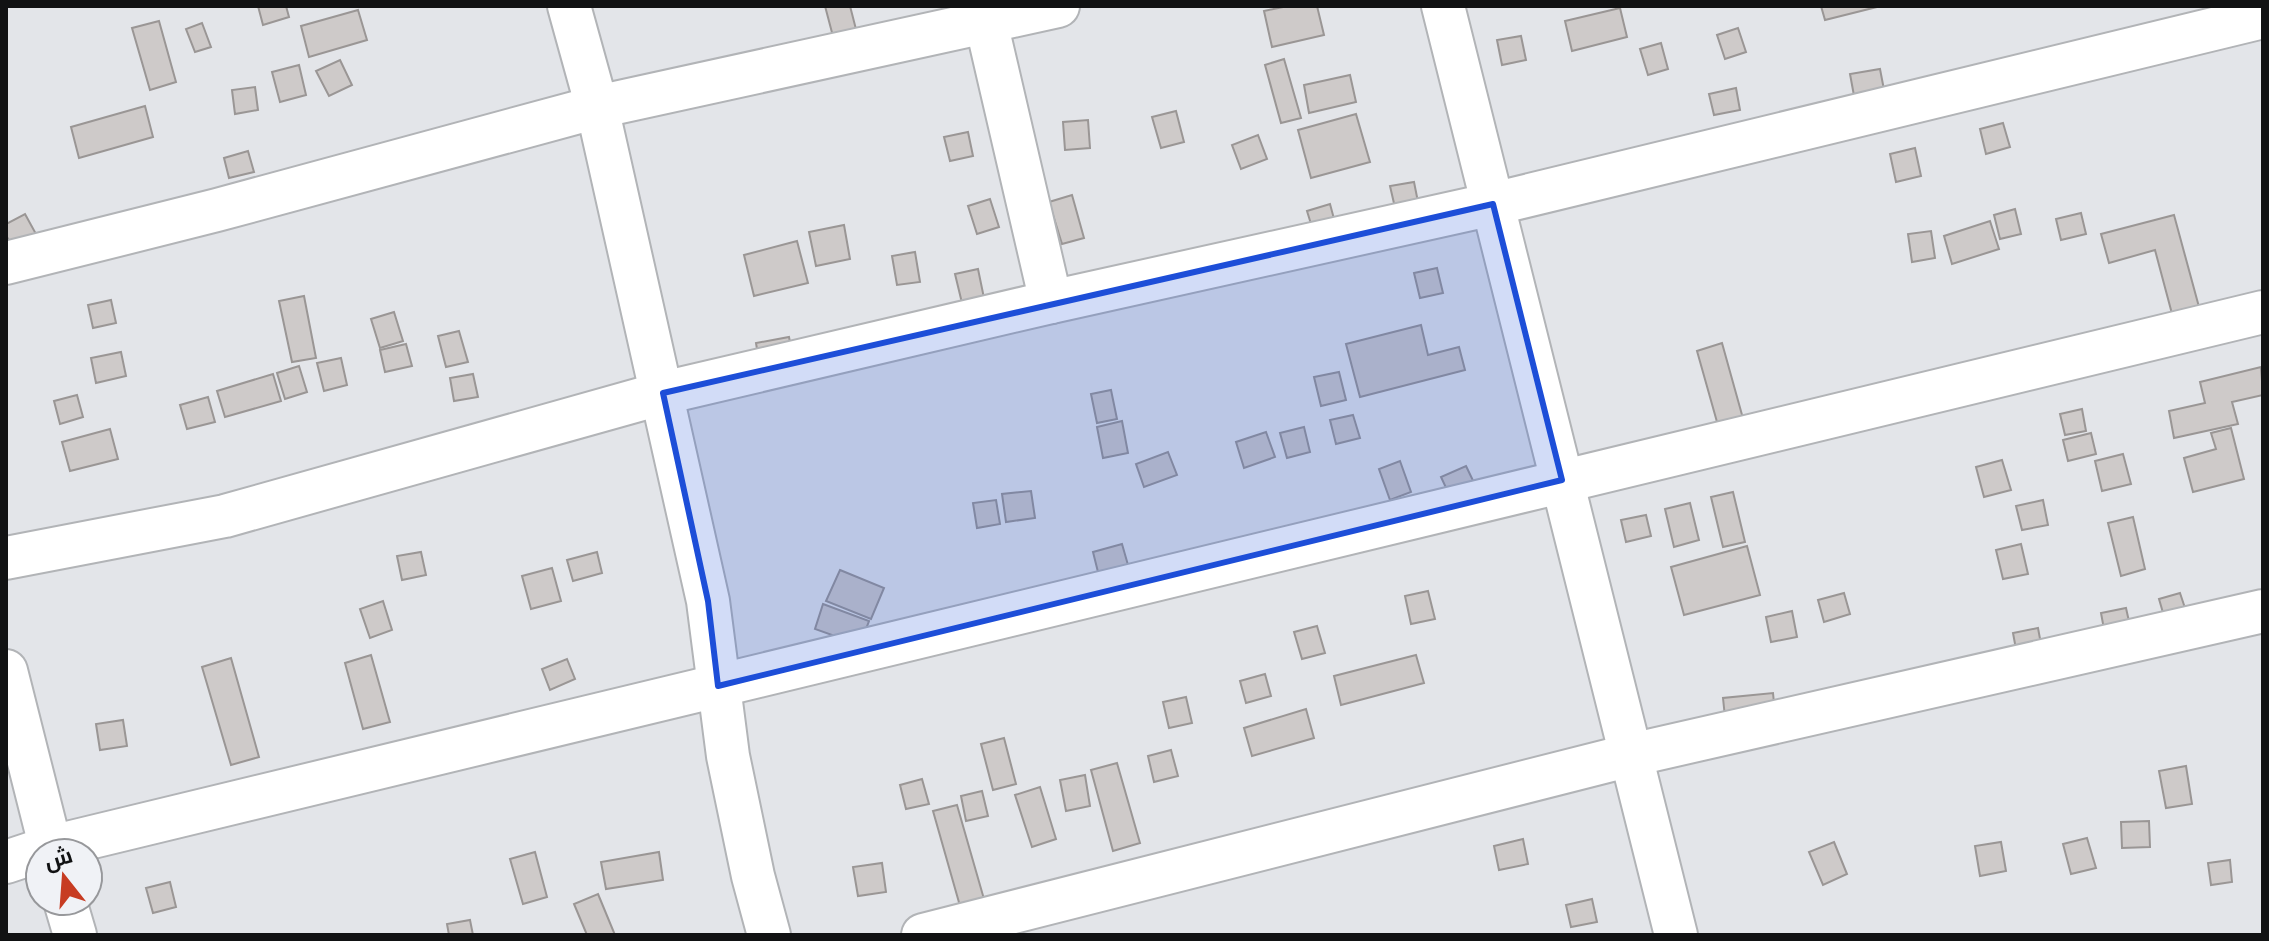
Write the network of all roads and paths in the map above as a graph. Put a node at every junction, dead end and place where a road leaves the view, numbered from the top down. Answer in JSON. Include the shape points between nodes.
{"nodes":[{"id":1,"x":569,"y":6,"type":"edge"},
{"id":2,"x":1058,"y":6,"type":"edge"},
{"id":3,"x":1443,"y":6,"type":"edge"},
{"id":4,"x":2263,"y":17,"type":"edge"},
{"id":5,"x":986,"y":22,"type":"junction"},
{"id":6,"x":597,"y":107,"type":"junction"},
{"id":7,"x":1493,"y":204,"type":"junction"},
{"id":8,"x":6,"y":263,"type":"edge"},
{"id":9,"x":1051,"y":302,"type":"junction"},
{"id":10,"x":2263,"y":312,"type":"edge"},
{"id":11,"x":663,"y":393,"type":"junction"},
{"id":12,"x":1562,"y":480,"type":"junction"},
{"id":13,"x":6,"y":558,"type":"edge"},
{"id":14,"x":2263,"y":611,"type":"edge"},
{"id":15,"x":6,"y":671,"type":"edge"},
{"id":16,"x":718,"y":686,"type":"junction"},
{"id":17,"x":1631,"y":755,"type":"junction"},
{"id":18,"x":48,"y":837,"type":"edge"},
{"id":19,"x":104,"y":837,"type":"edge"},
{"id":20,"x":769,"y":935,"type":"edge"},
{"id":21,"x":923,"y":935,"type":"edge"},
{"id":22,"x":1676,"y":935,"type":"edge"}],
"edges":[{"from":1,"to":6,"type":"street"},
{"from":2,"to":5,"type":"street"},
{"from":3,"to":7,"type":"street"},
{"from":4,"to":7,"type":"street"},
{"from":5,"to":6,"type":"street"},
{"from":5,"to":9,"type":"street"},
{"from":6,"to":8,"type":"street"},
{"from":6,"to":11,"type":"street"},
{"from":7,"to":9,"type":"street"},
{"from":7,"to":12,"type":"street"},
{"from":9,"to":11,"type":"street"},
{"from":10,"to":12,"type":"street"},
{"from":11,"to":13,"type":"street","via":[[225,516]]},
{"from":11,"to":16,"type":"street","via":[[708,601]]},
{"from":12,"to":16,"type":"street"},
{"from":12,"to":17,"type":"street"},
{"from":14,"to":17,"type":"street"},
{"from":15,"to":18,"type":"street"},
{"from":16,"to":19,"type":"street"},
{"from":16,"to":20,"type":"street","via":[[728,756]]},
{"from":17,"to":21,"type":"street"},
{"from":17,"to":22,"type":"street"}]}
